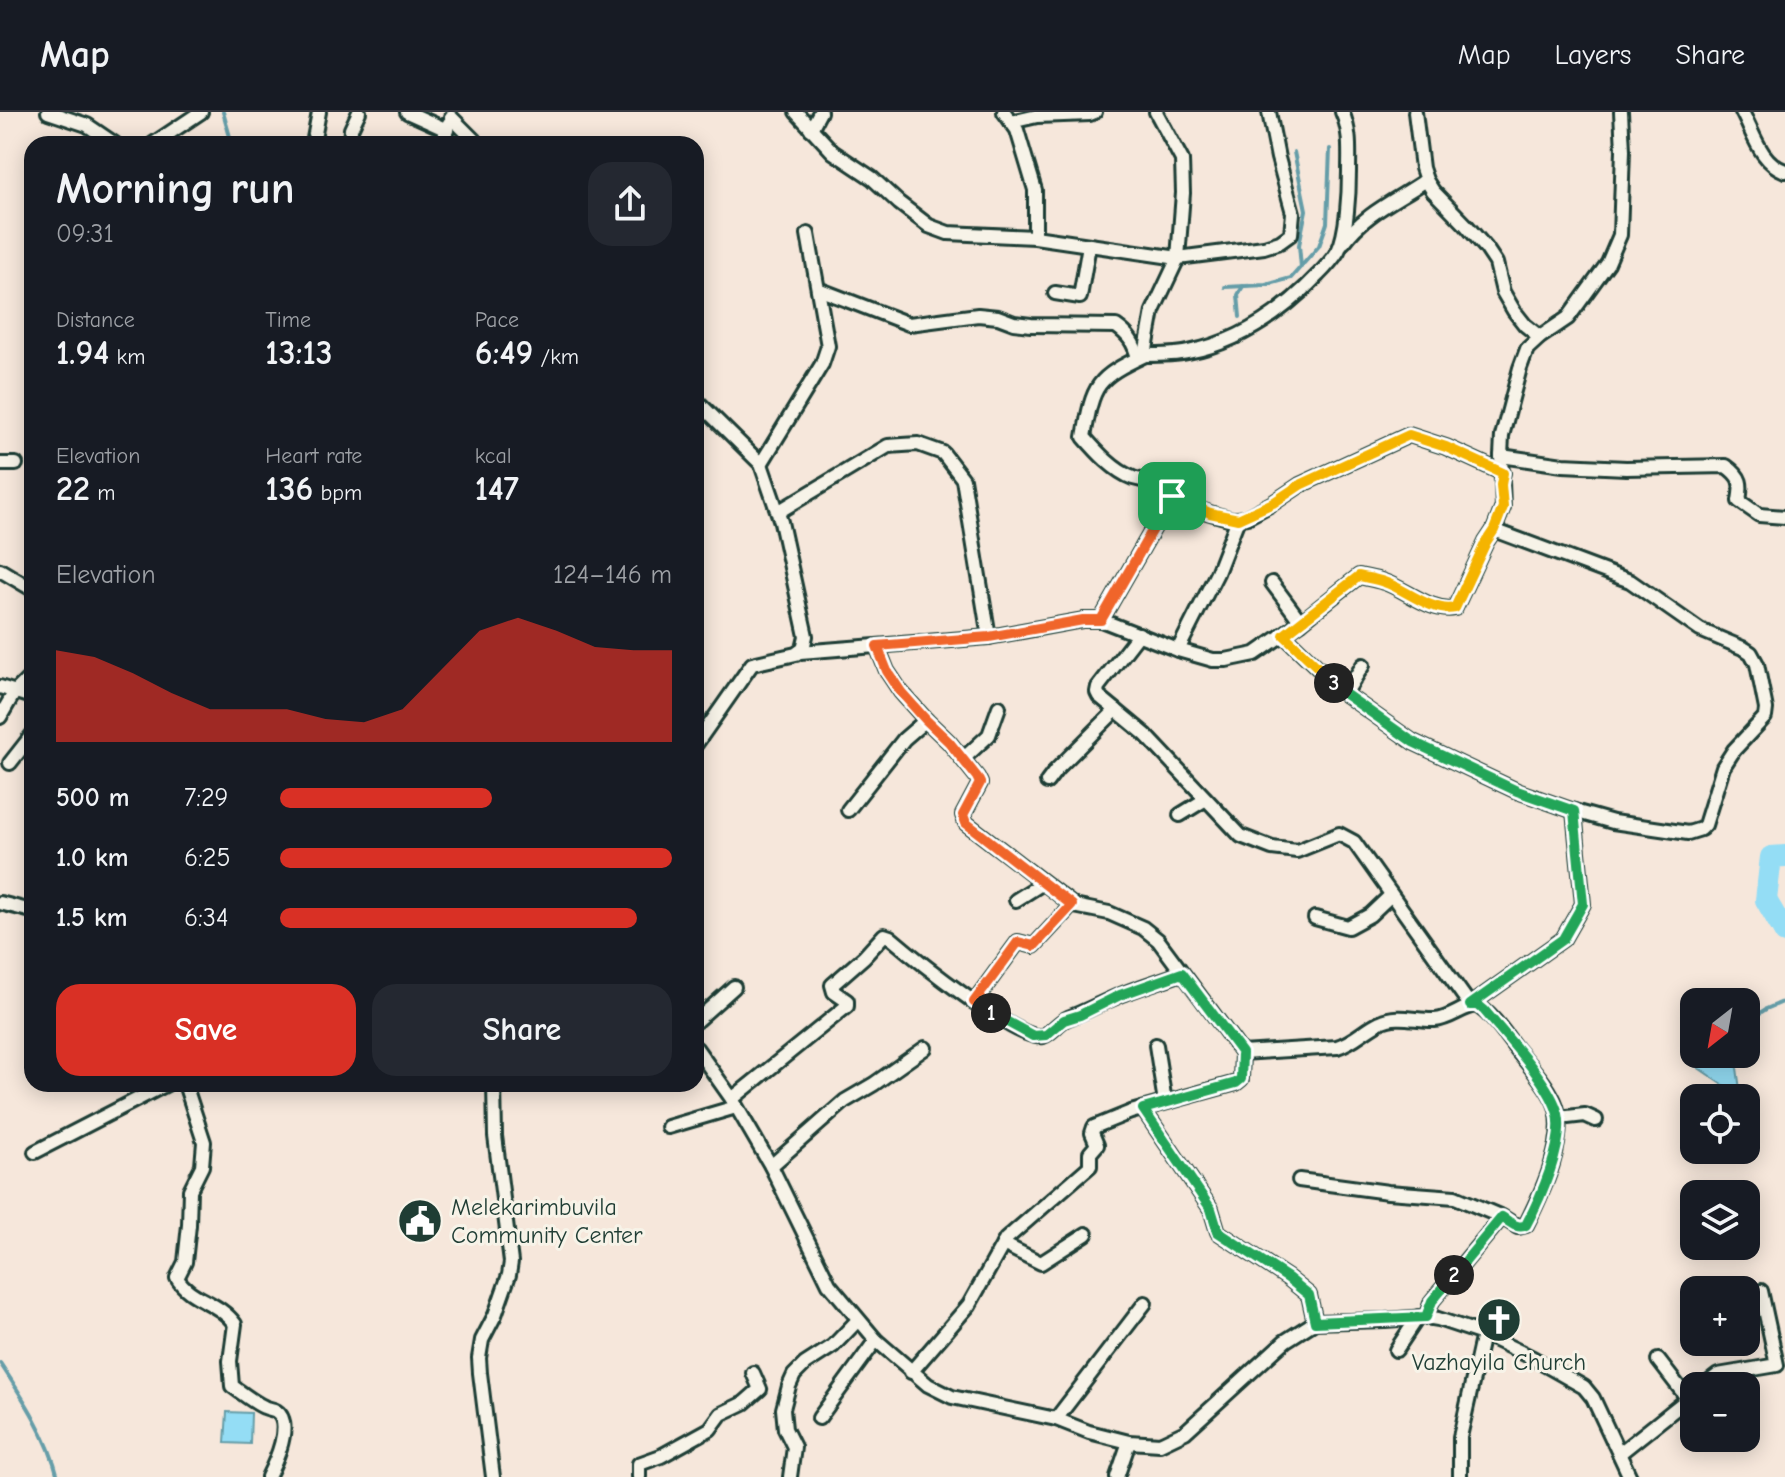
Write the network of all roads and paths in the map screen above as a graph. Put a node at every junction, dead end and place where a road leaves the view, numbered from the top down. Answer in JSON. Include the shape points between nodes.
{"nodes":[{"id":1,"x":49,"y":112,"type":"edge"},
{"id":2,"x":201,"y":112,"type":"edge"},
{"id":3,"x":319,"y":112,"type":"edge"},
{"id":4,"x":359,"y":112,"type":"edge"},
{"id":5,"x":407,"y":112,"type":"edge"},
{"id":6,"x":796,"y":112,"type":"edge"},
{"id":7,"x":820,"y":112,"type":"edge"},
{"id":8,"x":1095,"y":112,"type":"edge"},
{"id":9,"x":1156,"y":112,"type":"edge"},
{"id":10,"x":1269,"y":112,"type":"edge"},
{"id":11,"x":1342,"y":112,"type":"edge"},
{"id":12,"x":1415,"y":112,"type":"edge"},
{"id":13,"x":1621,"y":112,"type":"edge"},
{"id":14,"x":1742,"y":112,"type":"edge"},
{"id":15,"x":1008,"y":117,"type":"edge"},
{"id":16,"x":450,"y":120,"type":"edge"},
{"id":17,"x":811,"y":129,"type":"junction"},
{"id":18,"x":103,"y":136,"type":"edge"},
{"id":19,"x":165,"y":136,"type":"edge"},
{"id":20,"x":314,"y":136,"type":"edge"},
{"id":21,"x":351,"y":136,"type":"edge"},
{"id":22,"x":469,"y":136,"type":"edge"},
{"id":23,"x":1785,"y":171,"type":"edge"},
{"id":24,"x":1426,"y":180,"type":"junction"},
{"id":25,"x":808,"y":234,"type":"dead end"},
{"id":26,"x":1035,"y":237,"type":"junction"},
{"id":27,"x":1089,"y":245,"type":"junction"},
{"id":28,"x":1338,"y":250,"type":"junction"},
{"id":29,"x":1178,"y":258,"type":"junction"},
{"id":30,"x":818,"y":289,"type":"junction"},
{"id":31,"x":1055,"y":293,"type":"dead end"},
{"id":32,"x":1540,"y":337,"type":"junction"},
{"id":33,"x":1141,"y":356,"type":"junction"},
{"id":34,"x":704,"y":408,"type":"edge"},
{"id":35,"x":1501,"y":456,"type":"junction"},
{"id":36,"x":0,"y":464,"type":"edge"},
{"id":37,"x":16,"y":464,"type":"dead end"},
{"id":38,"x":761,"y":464,"type":"junction"},
{"id":39,"x":1503,"y":473,"type":"junction"},
{"id":40,"x":1172,"y":496,"type":"junction"},
{"id":41,"x":778,"y":512,"type":"junction"},
{"id":42,"x":1785,"y":517,"type":"edge"},
{"id":43,"x":1238,"y":519,"type":"junction"},
{"id":44,"x":1494,"y":530,"type":"junction"},
{"id":45,"x":0,"y":570,"type":"edge"},
{"id":46,"x":1272,"y":583,"type":"dead end"},
{"id":47,"x":24,"y":584,"type":"edge"},
{"id":48,"x":1101,"y":620,"type":"junction"},
{"id":49,"x":1301,"y":622,"type":"junction"},
{"id":50,"x":1139,"y":634,"type":"junction"},
{"id":51,"x":1284,"y":635,"type":"junction"},
{"id":52,"x":989,"y":637,"type":"junction"},
{"id":53,"x":877,"y":646,"type":"junction"},
{"id":54,"x":1178,"y":650,"type":"junction"},
{"id":55,"x":800,"y":652,"type":"junction"},
{"id":56,"x":1363,"y":665,"type":"dead end"},
{"id":57,"x":24,"y":683,"type":"edge"},
{"id":58,"x":0,"y":687,"type":"edge"},
{"id":59,"x":14,"y":693,"type":"junction"},
{"id":60,"x":1345,"y":694,"type":"junction"},
{"id":61,"x":24,"y":695,"type":"edge"},
{"id":62,"x":999,"y":707,"type":"dead end"},
{"id":63,"x":1116,"y":710,"type":"junction"},
{"id":64,"x":0,"y":717,"type":"edge"},
{"id":65,"x":926,"y":720,"type":"junction"},
{"id":66,"x":704,"y":733,"type":"edge"},
{"id":67,"x":24,"y":745,"type":"edge"},
{"id":68,"x":963,"y":759,"type":"junction"},
{"id":69,"x":10,"y":763,"type":"dead end"},
{"id":70,"x":1047,"y":782,"type":"dead end"},
{"id":71,"x":1206,"y":799,"type":"junction"},
{"id":72,"x":848,"y":810,"type":"dead end"},
{"id":73,"x":1574,"y":811,"type":"junction"},
{"id":74,"x":1180,"y":815,"type":"dead end"},
{"id":75,"x":1043,"y":883,"type":"junction"},
{"id":76,"x":1391,"y":895,"type":"junction"},
{"id":77,"x":1016,"y":900,"type":"dead end"},
{"id":78,"x":0,"y":903,"type":"edge"},
{"id":79,"x":1072,"y":905,"type":"junction"},
{"id":80,"x":24,"y":909,"type":"edge"},
{"id":81,"x":1315,"y":918,"type":"dead end"},
{"id":82,"x":1182,"y":973,"type":"junction"},
{"id":83,"x":734,"y":987,"type":"dead end"},
{"id":84,"x":974,"y":1002,"type":"junction"},
{"id":85,"x":1470,"y":1005,"type":"junction"},
{"id":86,"x":704,"y":1014,"type":"edge"},
{"id":87,"x":1156,"y":1045,"type":"dead end"},
{"id":88,"x":925,"y":1048,"type":"dead end"},
{"id":89,"x":1242,"y":1053,"type":"junction"},
{"id":90,"x":704,"y":1060,"type":"edge"},
{"id":91,"x":151,"y":1092,"type":"edge"},
{"id":92,"x":188,"y":1092,"type":"edge"},
{"id":93,"x":494,"y":1092,"type":"edge"},
{"id":94,"x":1165,"y":1102,"type":"junction"},
{"id":95,"x":734,"y":1103,"type":"junction"},
{"id":96,"x":1143,"y":1109,"type":"junction"},
{"id":97,"x":1559,"y":1118,"type":"junction"},
{"id":98,"x":1596,"y":1120,"type":"dead end"},
{"id":99,"x":668,"y":1127,"type":"dead end"},
{"id":100,"x":35,"y":1152,"type":"dead end"},
{"id":101,"x":771,"y":1166,"type":"junction"},
{"id":102,"x":1299,"y":1180,"type":"dead end"},
{"id":103,"x":1502,"y":1217,"type":"junction"},
{"id":104,"x":1086,"y":1234,"type":"dead end"},
{"id":105,"x":1003,"y":1244,"type":"junction"},
{"id":106,"x":1761,"y":1291,"type":"dead end"},
{"id":107,"x":1145,"y":1303,"type":"dead end"},
{"id":108,"x":1422,"y":1317,"type":"junction"},
{"id":109,"x":858,"y":1320,"type":"junction"},
{"id":110,"x":1315,"y":1322,"type":"junction"},
{"id":111,"x":1483,"y":1334,"type":"junction"},
{"id":112,"x":876,"y":1340,"type":"junction"},
{"id":113,"x":1396,"y":1350,"type":"dead end"},
{"id":114,"x":1658,"y":1360,"type":"dead end"},
{"id":115,"x":911,"y":1372,"type":"junction"},
{"id":116,"x":1736,"y":1372,"type":"edge"},
{"id":117,"x":753,"y":1373,"type":"dead end"},
{"id":118,"x":1680,"y":1384,"type":"edge"},
{"id":119,"x":1680,"y":1405,"type":"edge"},
{"id":120,"x":819,"y":1418,"type":"dead end"},
{"id":121,"x":1056,"y":1419,"type":"junction"},
{"id":122,"x":1129,"y":1442,"type":"junction"},
{"id":123,"x":1620,"y":1453,"type":"junction"},
{"id":124,"x":268,"y":1477,"type":"edge"},
{"id":125,"x":493,"y":1477,"type":"edge"},
{"id":126,"x":639,"y":1477,"type":"edge"},
{"id":127,"x":790,"y":1477,"type":"edge"},
{"id":128,"x":1117,"y":1477,"type":"edge"},
{"id":129,"x":1460,"y":1477,"type":"edge"},
{"id":130,"x":1630,"y":1477,"type":"edge"}],
"edges":[{"from":1,"to":18,"type":"street"},
{"from":2,"to":19,"type":"street"},
{"from":3,"to":20,"type":"street"},
{"from":4,"to":21,"type":"street"},
{"from":5,"to":16,"type":"street"},
{"from":6,"to":17,"type":"street"},
{"from":7,"to":17,"type":"street"},
{"from":8,"to":15,"type":"street"},
{"from":9,"to":29,"type":"street","via":[[1182,160]]},
{"from":10,"to":29,"type":"street","via":[[1293,213],[1291,234],[1264,247]]},
{"from":11,"to":28,"type":"street","via":[[1348,127],[1349,187]]},
{"from":12,"to":24,"type":"street"},
{"from":13,"to":32,"type":"street","via":[[1621,221],[1615,251],[1568,318]]},
{"from":14,"to":23,"type":"street","via":[[1767,160]]},
{"from":15,"to":26,"type":"street","via":[[1035,190]]},
{"from":16,"to":22,"type":"street"},
{"from":17,"to":26,"type":"street","via":[[833,152],[938,231]]},
{"from":24,"to":28,"type":"street","via":[[1367,217]]},
{"from":24,"to":32,"type":"street","via":[[1486,248],[1514,311]]},
{"from":25,"to":30,"type":"street"},
{"from":26,"to":27,"type":"street"},
{"from":27,"to":29,"type":"street"},
{"from":27,"to":31,"type":"street","via":[[1080,297]]},
{"from":28,"to":33,"type":"street","via":[[1302,292],[1251,329],[1188,352]]},
{"from":29,"to":33,"type":"street","via":[[1153,311]]},
{"from":30,"to":33,"type":"street","via":[[909,324],[978,315],[1031,325],[1116,326]]},
{"from":30,"to":38,"type":"street","via":[[826,356]]},
{"from":32,"to":35,"type":"street","via":[[1527,349],[1520,368]]},
{"from":33,"to":40,"type":"street","via":[[1115,369],[1093,394],[1084,437],[1115,467]]},
{"from":34,"to":38,"type":"street"},
{"from":35,"to":39,"type":"street"},
{"from":35,"to":42,"type":"street","via":[[1626,468],[1726,466],[1741,485],[1739,501],[1759,515]]},
{"from":36,"to":37,"type":"street"},
{"from":38,"to":41,"type":"street"},
{"from":39,"to":43,"type":"street","via":[[1409,435]]},
{"from":39,"to":44,"type":"street","via":[[1503,507]]},
{"from":40,"to":43,"type":"street"},
{"from":40,"to":48,"type":"street"},
{"from":41,"to":52,"type":"street","via":[[888,446],[918,444],[943,453],[963,479]]},
{"from":41,"to":55,"type":"street","via":[[806,636]]},
{"from":43,"to":54,"type":"street"},
{"from":44,"to":49,"type":"street","via":[[1455,608],[1359,576]]},
{"from":44,"to":73,"type":"street","via":[[1630,581],[1700,630],[1745,649],[1757,664],[1765,717],[1723,767],[1701,829],[1688,833]]},
{"from":45,"to":47,"type":"street"},
{"from":46,"to":49,"type":"street"},
{"from":48,"to":50,"type":"street"},
{"from":48,"to":52,"type":"street"},
{"from":49,"to":51,"type":"street"},
{"from":50,"to":54,"type":"street"},
{"from":50,"to":63,"type":"street","via":[[1097,689]]},
{"from":51,"to":54,"type":"street","via":[[1255,654],[1226,660]]},
{"from":51,"to":60,"type":"street"},
{"from":52,"to":53,"type":"street"},
{"from":53,"to":55,"type":"street"},
{"from":53,"to":65,"type":"street","via":[[887,671]]},
{"from":55,"to":66,"type":"street","via":[[752,664]]},
{"from":56,"to":60,"type":"street"},
{"from":57,"to":59,"type":"street"},
{"from":58,"to":59,"type":"street"},
{"from":59,"to":61,"type":"street"},
{"from":59,"to":64,"type":"street"},
{"from":60,"to":73,"type":"street","via":[[1413,742],[1517,791]]},
{"from":62,"to":68,"type":"street","via":[[989,735]]},
{"from":63,"to":70,"type":"street"},
{"from":63,"to":71,"type":"street"},
{"from":65,"to":68,"type":"street"},
{"from":65,"to":72,"type":"street","via":[[904,739]]},
{"from":67,"to":69,"type":"street"},
{"from":68,"to":75,"type":"street","via":[[980,783],[963,815],[966,823]]},
{"from":71,"to":74,"type":"street"},
{"from":71,"to":76,"type":"street","via":[[1241,836],[1272,848],[1297,851],[1339,834],[1354,842]]},
{"from":73,"to":85,"type":"street","via":[[1583,904],[1563,939]]},
{"from":75,"to":77,"type":"street"},
{"from":75,"to":79,"type":"street"},
{"from":76,"to":81,"type":"street","via":[[1348,927]]},
{"from":76,"to":85,"type":"street"},
{"from":78,"to":80,"type":"street"},
{"from":79,"to":82,"type":"street","via":[[1143,928]]},
{"from":79,"to":84,"type":"street","via":[[1034,946],[1018,942]]},
{"from":82,"to":84,"type":"street","via":[[1064,1020],[1041,1036]]},
{"from":82,"to":89,"type":"street"},
{"from":83,"to":86,"type":"street"},
{"from":84,"to":95,"type":"street","via":[[884,935],[832,985],[847,1006]]},
{"from":85,"to":89,"type":"street","via":[[1434,1020],[1387,1019],[1337,1047]]},
{"from":85,"to":97,"type":"street","via":[[1483,1008],[1511,1042],[1546,1087]]},
{"from":87,"to":94,"type":"street"},
{"from":88,"to":101,"type":"street","via":[[845,1101]]},
{"from":89,"to":94,"type":"street","via":[[1240,1081]]},
{"from":90,"to":95,"type":"street"},
{"from":91,"to":100,"type":"street"},
{"from":92,"to":124,"type":"street","via":[[204,1142],[202,1166],[190,1190],[185,1262],[177,1278],[235,1324],[232,1386],[280,1416],[281,1449]]},
{"from":93,"to":125,"type":"street","via":[[511,1262],[479,1358]]},
{"from":94,"to":96,"type":"street"},
{"from":95,"to":99,"type":"street"},
{"from":95,"to":101,"type":"street"},
{"from":96,"to":105,"type":"street","via":[[1094,1127],[1097,1145],[1090,1166]]},
{"from":96,"to":110,"type":"street","via":[[1211,1209],[1218,1232],[1309,1295]]},
{"from":97,"to":98,"type":"street","via":[[1585,1115]]},
{"from":97,"to":103,"type":"street","via":[[1557,1149],[1526,1225],[1518,1227]]},
{"from":101,"to":109,"type":"street","via":[[829,1284]]},
{"from":102,"to":103,"type":"street","via":[[1455,1197]]},
{"from":103,"to":108,"type":"street"},
{"from":104,"to":105,"type":"street","via":[[1041,1263]]},
{"from":105,"to":115,"type":"street","via":[[969,1305]]},
{"from":106,"to":116,"type":"street","via":[[1777,1365]]},
{"from":107,"to":121,"type":"street"},
{"from":108,"to":110,"type":"street"},
{"from":108,"to":111,"type":"street"},
{"from":108,"to":113,"type":"street"},
{"from":109,"to":112,"type":"street"},
{"from":109,"to":127,"type":"street","via":[[833,1346],[805,1364],[789,1386],[783,1409],[794,1447]]},
{"from":110,"to":122,"type":"street","via":[[1285,1341],[1185,1432],[1160,1444]]},
{"from":111,"to":123,"type":"street","via":[[1584,1387]]},
{"from":111,"to":129,"type":"street","via":[[1460,1437]]},
{"from":112,"to":115,"type":"street"},
{"from":112,"to":120,"type":"street"},
{"from":114,"to":118,"type":"street"},
{"from":115,"to":121,"type":"street","via":[[952,1397]]},
{"from":117,"to":126,"type":"street","via":[[760,1389],[721,1414],[710,1429],[639,1464]]},
{"from":119,"to":123,"type":"street"},
{"from":121,"to":122,"type":"street"},
{"from":122,"to":128,"type":"street"},
{"from":123,"to":130,"type":"street"}]}
